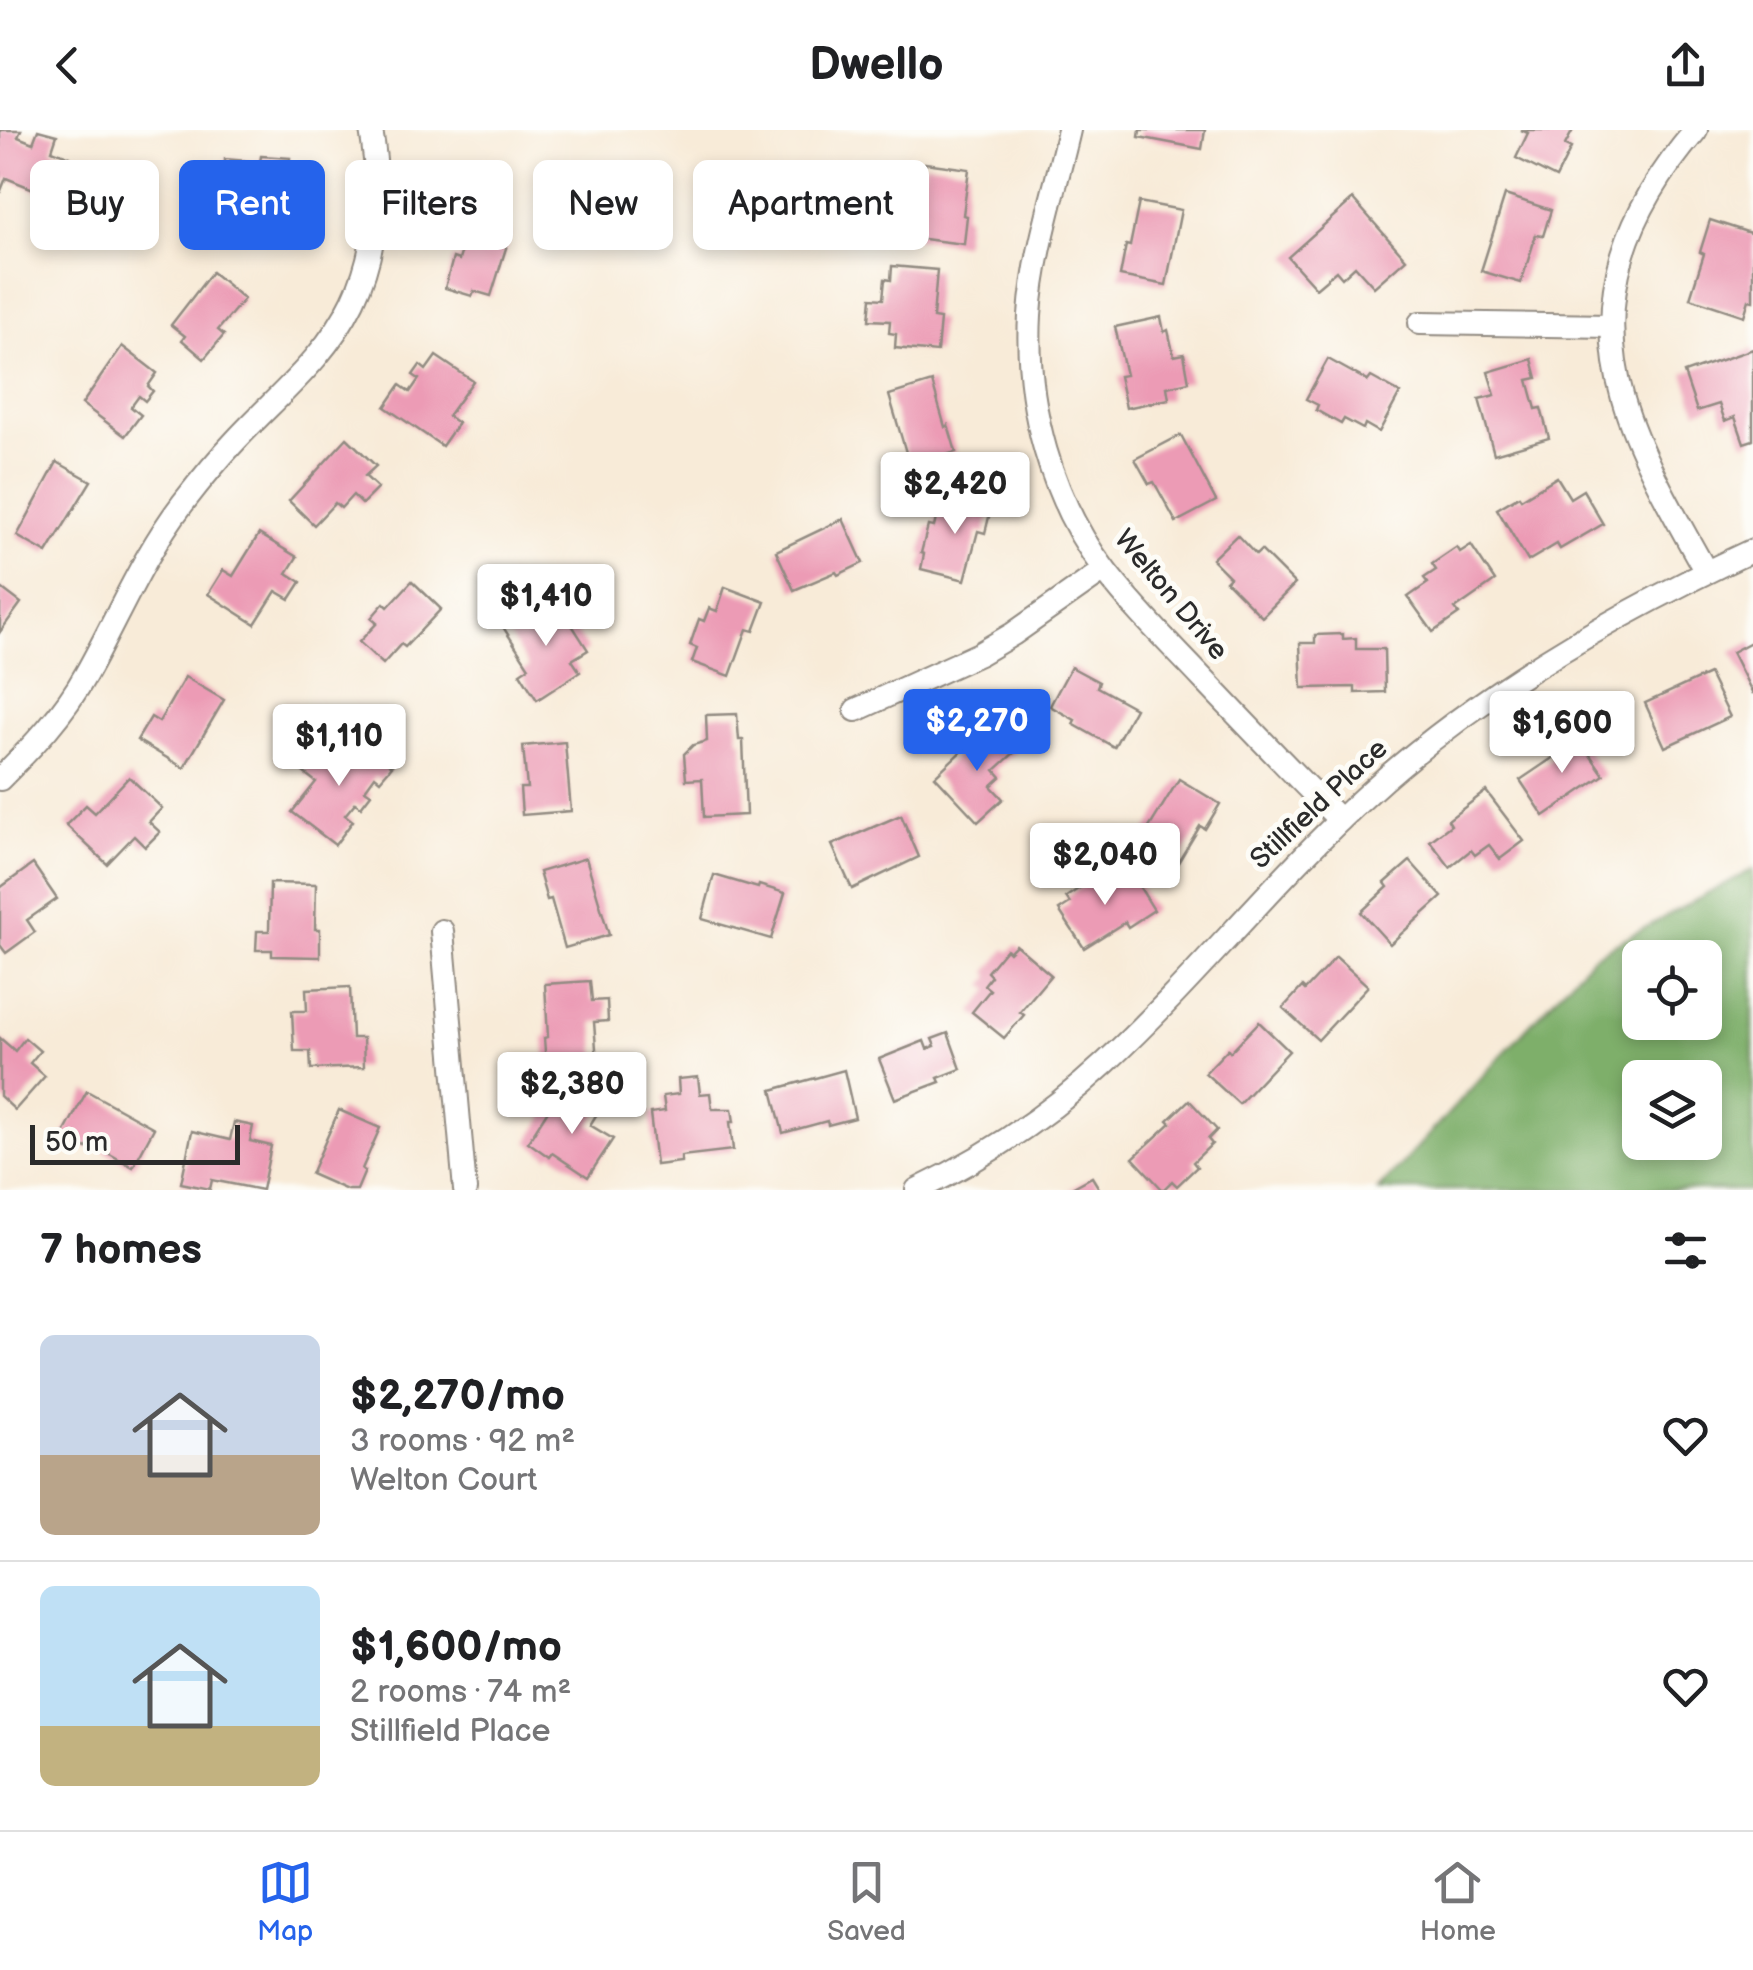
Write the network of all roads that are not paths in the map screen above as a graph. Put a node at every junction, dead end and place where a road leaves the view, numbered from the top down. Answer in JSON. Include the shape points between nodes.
{"nodes":[{"id":1,"x":371,"y":130,"type":"edge"},
{"id":2,"x":1069,"y":130,"type":"edge"},
{"id":3,"x":1696,"y":130,"type":"edge"},
{"id":4,"x":1420,"y":323,"type":"dead end"},
{"id":5,"x":1612,"y":326,"type":"junction"},
{"id":6,"x":1753,"y":550,"type":"edge"},
{"id":7,"x":1104,"y":570,"type":"junction"},
{"id":8,"x":1706,"y":572,"type":"junction"},
{"id":9,"x":856,"y":710,"type":"dead end"},
{"id":10,"x":0,"y":779,"type":"edge"},
{"id":11,"x":1340,"y":820,"type":"junction"},
{"id":12,"x":442,"y":931,"type":"dead end"},
{"id":13,"x":465,"y":1190,"type":"edge"},
{"id":14,"x":917,"y":1190,"type":"edge"}],
"edges":[{"from":1,"to":10,"type":"street","via":[[373,234],[353,302],[312,364],[182,504],[85,677]]},
{"from":2,"to":7,"type":"street","name":"Welton Drive","via":[[1036,271],[1030,361],[1038,421],[1057,484]]},
{"from":3,"to":5,"type":"street","via":[[1636,216]]},
{"from":4,"to":5,"type":"street"},
{"from":5,"to":8,"type":"street","via":[[1632,426]]},
{"from":6,"to":8,"type":"street","name":"Stillfield Place"},
{"from":7,"to":9,"type":"street","via":[[979,654]]},
{"from":7,"to":11,"type":"street","name":"Welton Drive"},
{"from":8,"to":11,"type":"street","name":"Stillfield Place","via":[[1608,622],[1502,690]]},
{"from":11,"to":14,"type":"street","name":"Stillfield Place","via":[[1103,1065],[998,1146]]},
{"from":12,"to":13,"type":"street"}]}
